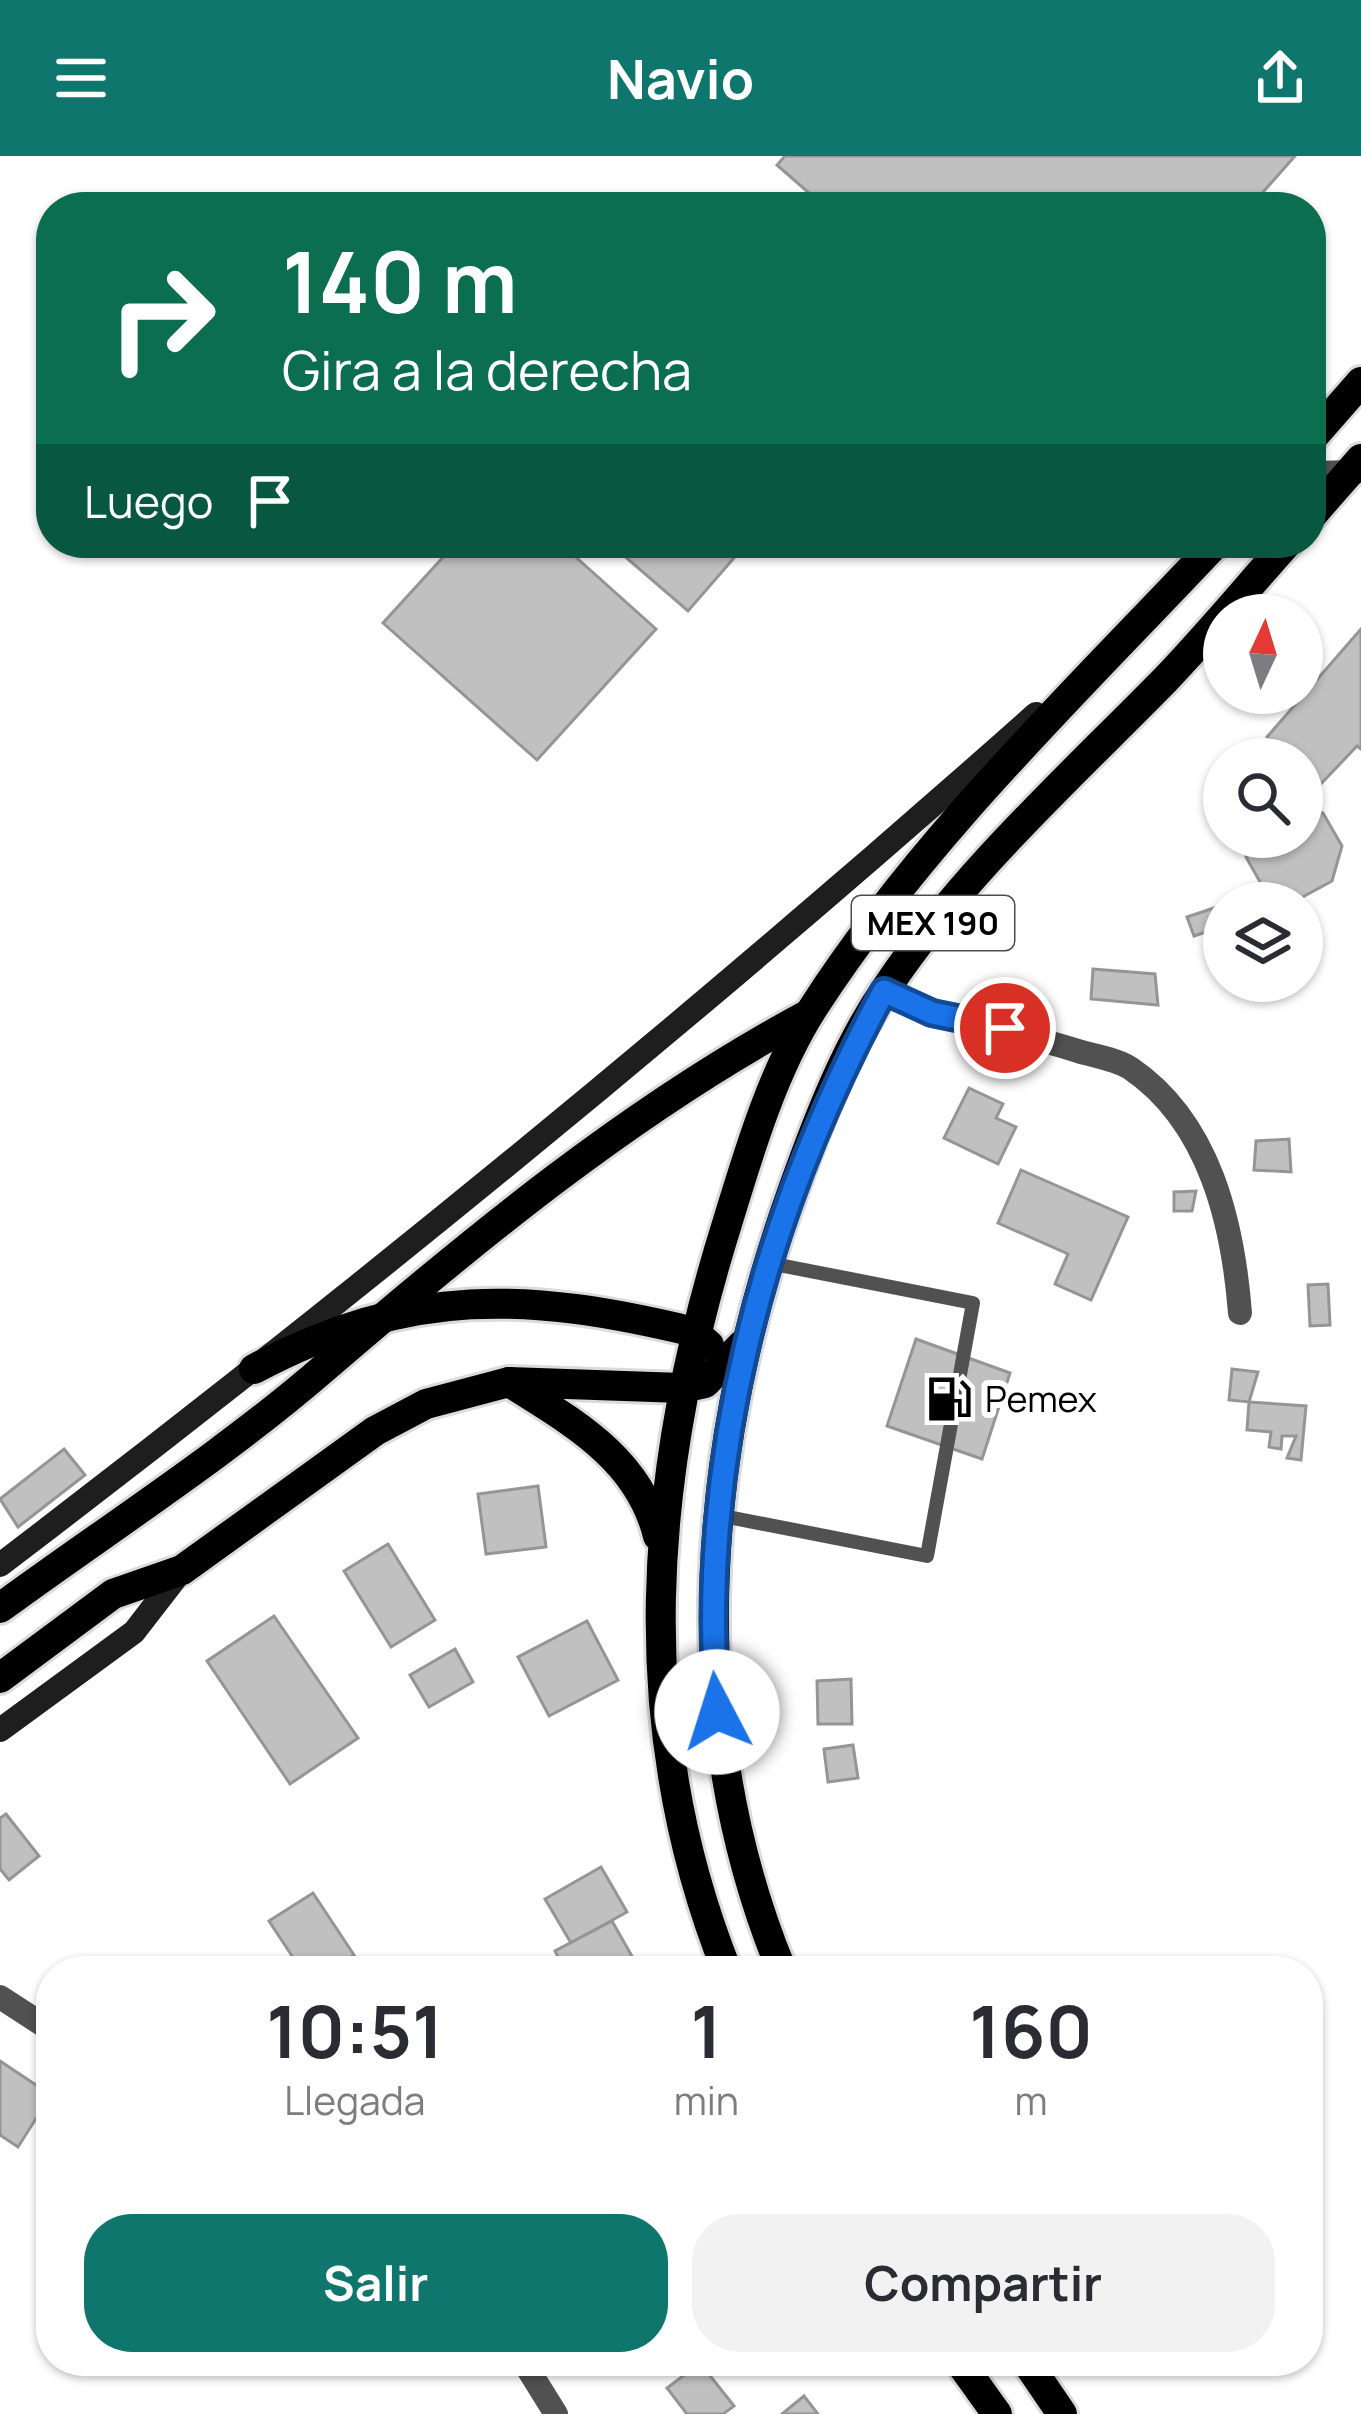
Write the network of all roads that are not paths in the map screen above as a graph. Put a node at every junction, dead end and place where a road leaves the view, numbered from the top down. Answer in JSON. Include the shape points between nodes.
{"nodes":[{"id":1,"x":1361,"y":382,"type":"edge"},
{"id":2,"x":1326,"y":422,"type":"edge"},
{"id":3,"x":1357,"y":468,"type":"edge"},
{"id":4,"x":1326,"y":471,"type":"edge"},
{"id":5,"x":1326,"y":500,"type":"edge"},
{"id":6,"x":1202,"y":558,"type":"edge"},
{"id":7,"x":1274,"y":558,"type":"edge"},
{"id":8,"x":1150,"y":613,"type":"junction"},
{"id":9,"x":884,"y":991,"type":"junction"},
{"id":10,"x":809,"y":1014,"type":"junction"},
{"id":11,"x":769,"y":1263,"type":"junction"},
{"id":12,"x":1240,"y":1313,"type":"dead end"},
{"id":13,"x":389,"y":1316,"type":"junction"},
{"id":14,"x":694,"y":1332,"type":"junction"},
{"id":15,"x":748,"y":1337,"type":"junction"},
{"id":16,"x":726,"y":1367,"type":"junction"},
{"id":17,"x":254,"y":1369,"type":"junction"},
{"id":18,"x":508,"y":1382,"type":"junction"},
{"id":19,"x":682,"y":1388,"type":"junction"},
{"id":20,"x":734,"y":1398,"type":"junction"},
{"id":21,"x":718,"y":1515,"type":"junction"},
{"id":22,"x":0,"y":1565,"type":"edge"},
{"id":23,"x":659,"y":1566,"type":"junction"},
{"id":24,"x":182,"y":1570,"type":"junction"},
{"id":25,"x":0,"y":1609,"type":"edge"},
{"id":26,"x":0,"y":1678,"type":"edge"},
{"id":27,"x":0,"y":1730,"type":"edge"},
{"id":28,"x":722,"y":1956,"type":"edge"},
{"id":29,"x":777,"y":1956,"type":"edge"},
{"id":30,"x":0,"y":1997,"type":"edge"},
{"id":31,"x":36,"y":2020,"type":"edge"},
{"id":32,"x":532,"y":2376,"type":"edge"},
{"id":33,"x":970,"y":2376,"type":"edge"},
{"id":34,"x":1036,"y":2376,"type":"edge"},
{"id":35,"x":556,"y":2414,"type":"edge"},
{"id":36,"x":997,"y":2414,"type":"edge"},
{"id":37,"x":1062,"y":2414,"type":"edge"}],
"edges":[{"from":1,"to":2,"type":"main road"},
{"from":3,"to":4,"type":"street"},
{"from":3,"to":5,"type":"main road"},
{"from":6,"to":8,"type":"main road","number":"MEX 190"},
{"from":7,"to":9,"type":"main road","number":"MEX 190","via":[[945,907]]},
{"from":8,"to":10,"type":"main road","number":"MEX 190","via":[[926,858]]},
{"from":8,"to":17,"type":"street","via":[[764,956]]},
{"from":9,"to":11,"type":"main road","number":"MEX 190","via":[[812,1138]]},
{"from":9,"to":12,"type":"street","via":[[932,1013],[1129,1067],[1192,1130],[1220,1196]]},
{"from":10,"to":13,"type":"main road","via":[[726,1058],[499,1222]]},
{"from":10,"to":14,"type":"main road","number":"MEX 190","via":[[735,1195]]},
{"from":11,"to":15,"type":"main road","number":"MEX 190"},
{"from":11,"to":21,"type":"lane","via":[[973,1303],[927,1556]]},
{"from":13,"to":14,"type":"main road","via":[[494,1302]]},
{"from":13,"to":17,"type":"main road"},
{"from":13,"to":25,"type":"main road"},
{"from":14,"to":16,"type":"main road"},
{"from":14,"to":19,"type":"main road","number":"MEX 190"},
{"from":15,"to":16,"type":"main road"},
{"from":15,"to":20,"type":"main road","number":"MEX 190"},
{"from":16,"to":19,"type":"main road"},
{"from":16,"to":20,"type":"main road"},
{"from":17,"to":22,"type":"street"},
{"from":18,"to":19,"type":"main road"},
{"from":18,"to":23,"type":"main road","via":[[617,1458],[653,1517]]},
{"from":18,"to":24,"type":"main road","via":[[426,1404],[375,1431]]},
{"from":19,"to":23,"type":"main road","number":"MEX 190"},
{"from":20,"to":21,"type":"main road","number":"MEX 190"},
{"from":21,"to":29,"type":"main road","number":"MEX 190","via":[[711,1619],[717,1712],[746,1870]]},
{"from":23,"to":28,"type":"main road","number":"MEX 190","via":[[665,1748],[691,1868]]},
{"from":24,"to":26,"type":"main road","via":[[113,1594]]},
{"from":24,"to":27,"type":"street","via":[[134,1632]]},
{"from":30,"to":31,"type":"street"},
{"from":32,"to":35,"type":"street"},
{"from":33,"to":36,"type":"main road"},
{"from":34,"to":37,"type":"main road"}]}
